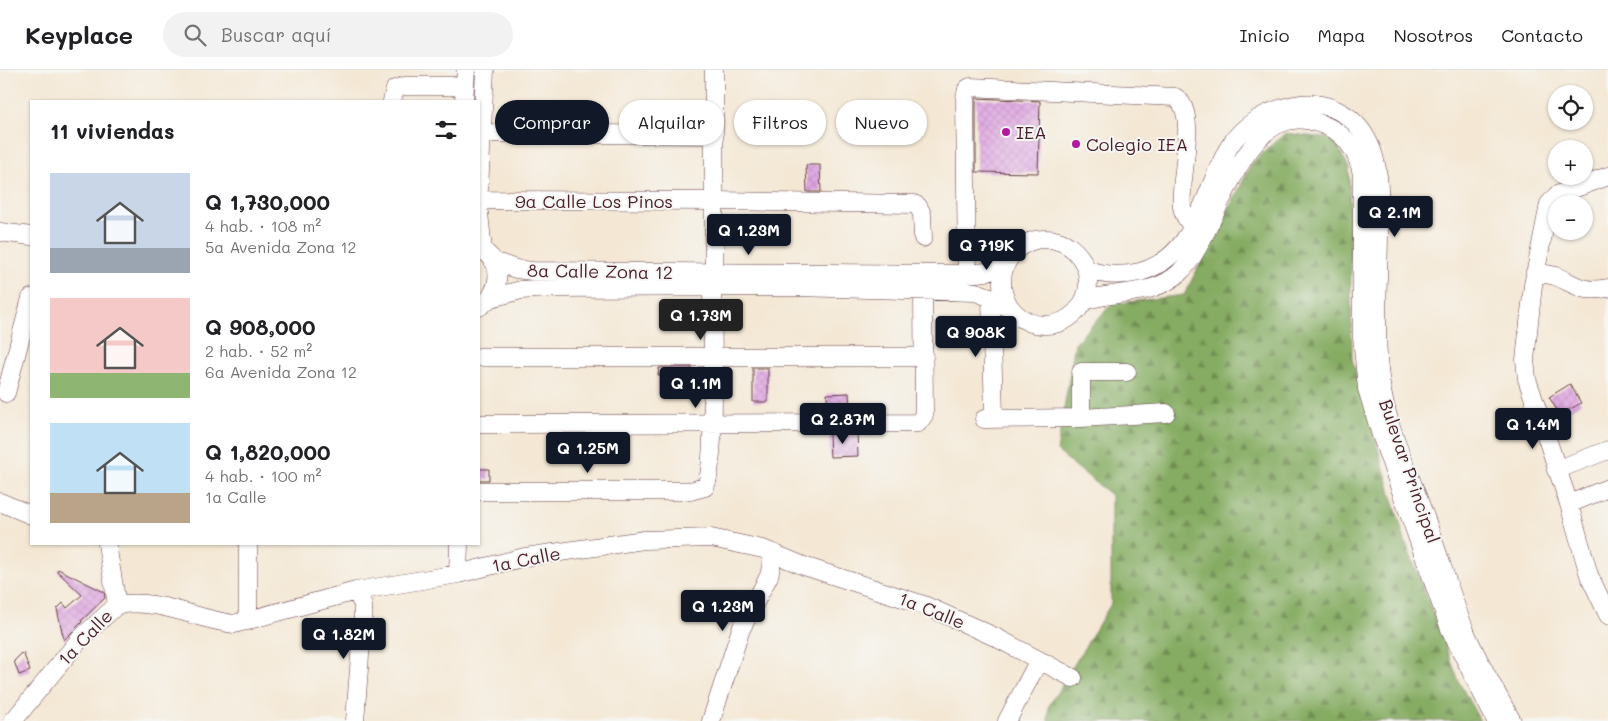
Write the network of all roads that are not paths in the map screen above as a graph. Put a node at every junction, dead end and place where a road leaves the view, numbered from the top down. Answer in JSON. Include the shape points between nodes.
{"nodes":[{"id":1,"x":484,"y":70,"type":"edge"},
{"id":2,"x":714,"y":70,"type":"edge"},
{"id":3,"x":465,"y":86,"type":"edge"},
{"id":4,"x":393,"y":95,"type":"edge"},
{"id":5,"x":714,"y":100,"type":"edge"},
{"id":6,"x":482,"y":133,"type":"junction"},
{"id":7,"x":619,"y":134,"type":"edge"},
{"id":8,"x":714,"y":145,"type":"edge"},
{"id":9,"x":480,"y":170,"type":"edge"},
{"id":10,"x":1608,"y":176,"type":"edge"},
{"id":11,"x":480,"y":200,"type":"edge"},
{"id":12,"x":713,"y":201,"type":"junction"},
{"id":13,"x":480,"y":220,"type":"edge"},
{"id":14,"x":1193,"y":227,"type":"junction"},
{"id":15,"x":0,"y":232,"type":"edge"},
{"id":16,"x":30,"y":234,"type":"edge"},
{"id":17,"x":923,"y":238,"type":"dead end"},
{"id":18,"x":485,"y":254,"type":"edge"},
{"id":19,"x":1006,"y":262,"type":"junction"},
{"id":20,"x":1086,"y":269,"type":"junction"},
{"id":21,"x":1535,"y":272,"type":"junction"},
{"id":22,"x":967,"y":274,"type":"junction"},
{"id":23,"x":713,"y":280,"type":"junction"},
{"id":24,"x":1608,"y":288,"type":"edge"},
{"id":25,"x":923,"y":290,"type":"junction"},
{"id":26,"x":991,"y":297,"type":"junction"},
{"id":27,"x":1084,"y":301,"type":"junction"},
{"id":28,"x":30,"y":302,"type":"edge"},
{"id":29,"x":485,"y":303,"type":"edge"},
{"id":30,"x":1012,"y":310,"type":"junction"},
{"id":31,"x":480,"y":357,"type":"edge"},
{"id":32,"x":713,"y":357,"type":"junction"},
{"id":33,"x":924,"y":357,"type":"junction"},
{"id":34,"x":1127,"y":372,"type":"dead end"},
{"id":35,"x":6,"y":393,"type":"dead end"},
{"id":36,"x":1166,"y":413,"type":"dead end"},
{"id":37,"x":1081,"y":418,"type":"junction"},
{"id":38,"x":480,"y":424,"type":"edge"},
{"id":39,"x":711,"y":425,"type":"junction"},
{"id":40,"x":1608,"y":450,"type":"edge"},
{"id":41,"x":1556,"y":470,"type":"junction"},
{"id":42,"x":1608,"y":488,"type":"edge"},
{"id":43,"x":480,"y":491,"type":"edge"},
{"id":44,"x":0,"y":502,"type":"edge"},
{"id":45,"x":1569,"y":504,"type":"junction"},
{"id":46,"x":30,"y":515,"type":"edge"},
{"id":47,"x":104,"y":545,"type":"edge"},
{"id":48,"x":248,"y":545,"type":"edge"},
{"id":49,"x":459,"y":545,"type":"edge"},
{"id":50,"x":774,"y":553,"type":"junction"},
{"id":51,"x":458,"y":574,"type":"junction"},
{"id":52,"x":356,"y":591,"type":"junction"},
{"id":53,"x":118,"y":605,"type":"junction"},
{"id":54,"x":1608,"y":615,"type":"edge"},
{"id":55,"x":248,"y":621,"type":"junction"},
{"id":56,"x":1039,"y":660,"type":"junction"},
{"id":57,"x":1073,"y":678,"type":"dead end"},
{"id":58,"x":13,"y":721,"type":"edge"},
{"id":59,"x":355,"y":721,"type":"edge"},
{"id":60,"x":711,"y":721,"type":"edge"},
{"id":61,"x":1007,"y":721,"type":"edge"},
{"id":62,"x":1496,"y":721,"type":"edge"},
{"id":63,"x":1512,"y":721,"type":"edge"}],
"edges":[{"from":1,"to":6,"type":"street"},
{"from":2,"to":5,"type":"street"},
{"from":3,"to":4,"type":"street","via":[[404,86]]},
{"from":6,"to":7,"type":"street"},
{"from":6,"to":9,"type":"street"},
{"from":8,"to":12,"type":"street"},
{"from":10,"to":21,"type":"street","via":[[1552,199]]},
{"from":11,"to":12,"type":"street","name":"9a Calle Los Pinos"},
{"from":12,"to":17,"type":"street","name":"9a Calle Los Pinos","via":[[918,206],[922,214]]},
{"from":12,"to":23,"type":"street"},
{"from":13,"to":18,"type":"street"},
{"from":14,"to":20,"type":"street","name":"Bulevar Principal","via":[[1178,250],[1144,270],[1119,274]]},
{"from":14,"to":22,"type":"street","via":[[1182,206],[1186,161],[1185,114],[1182,102],[1175,97],[970,87],[964,98]]},
{"from":14,"to":63,"type":"street","name":"Bulevar Principal","via":[[1229,147],[1259,117],[1279,108],[1303,103],[1327,106],[1355,122],[1368,140],[1376,159],[1379,180],[1378,362],[1383,396],[1465,630]]},
{"from":15,"to":16,"type":"street"},
{"from":18,"to":23,"type":"street","name":"8a Calle Zona 12","via":[[516,269],[532,271]]},
{"from":18,"to":29,"type":"street","via":[[498,280]]},
{"from":19,"to":20,"type":"street","via":[[1024,245],[1048,239],[1072,249]]},
{"from":19,"to":22,"type":"street","name":"8a Calle Zona 12","via":[[986,272]]},
{"from":19,"to":30,"type":"street","via":[[1002,287]]},
{"from":20,"to":27,"type":"street"},
{"from":21,"to":24,"type":"street","via":[[1554,276],[1581,289]]},
{"from":21,"to":41,"type":"street","via":[[1525,372]]},
{"from":22,"to":23,"type":"street","name":"8a Calle Zona 12"},
{"from":23,"to":25,"type":"street","name":"8a Calle Zona 12"},
{"from":23,"to":29,"type":"street","name":"8a Calle Zona 12","via":[[537,289]]},
{"from":23,"to":32,"type":"street"},
{"from":25,"to":26,"type":"street","name":"8a Calle Zona 12","via":[[964,291]]},
{"from":25,"to":33,"type":"street"},
{"from":26,"to":30,"type":"street","name":"8a Calle Zona 12"},
{"from":26,"to":37,"type":"street","via":[[989,418]]},
{"from":27,"to":30,"type":"street","via":[[1071,316],[1060,323],[1047,325],[1034,324]]},
{"from":27,"to":62,"type":"street","name":"Bulevar Principal","via":[[1145,290],[1180,273],[1202,243],[1246,154],[1258,139],[1274,128],[1295,120],[1307,120],[1332,128],[1348,141],[1355,150],[1362,174],[1362,337],[1370,398],[1450,629]]},
{"from":28,"to":35,"type":"street"},
{"from":31,"to":32,"type":"street"},
{"from":32,"to":33,"type":"street"},
{"from":32,"to":39,"type":"street"},
{"from":33,"to":39,"type":"street","via":[[924,415],[921,422],[912,425]]},
{"from":34,"to":37,"type":"street","via":[[1081,372]]},
{"from":36,"to":37,"type":"street"},
{"from":38,"to":39,"type":"street"},
{"from":39,"to":43,"type":"street","via":[[709,478],[705,486],[690,491]]},
{"from":40,"to":41,"type":"street"},
{"from":41,"to":45,"type":"street"},
{"from":42,"to":45,"type":"street"},
{"from":44,"to":46,"type":"street"},
{"from":45,"to":54,"type":"street","via":[[1588,575]]},
{"from":47,"to":53,"type":"street"},
{"from":48,"to":55,"type":"street"},
{"from":49,"to":51,"type":"street"},
{"from":50,"to":51,"type":"street","name":"1a Calle","via":[[729,540],[669,538],[554,552]]},
{"from":50,"to":56,"type":"street","name":"1a Calle","via":[[924,605]]},
{"from":50,"to":60,"type":"street","via":[[769,576],[741,629]]},
{"from":51,"to":52,"type":"street","name":"1a Calle"},
{"from":52,"to":55,"type":"street","name":"1a Calle"},
{"from":52,"to":59,"type":"street","via":[[363,616]]},
{"from":53,"to":55,"type":"street","name":"1a Calle","via":[[162,605],[219,623]]},
{"from":53,"to":58,"type":"street","name":"1a Calle","via":[[81,638]]},
{"from":56,"to":57,"type":"street","name":"1a Calle"},
{"from":56,"to":61,"type":"street"}]}
